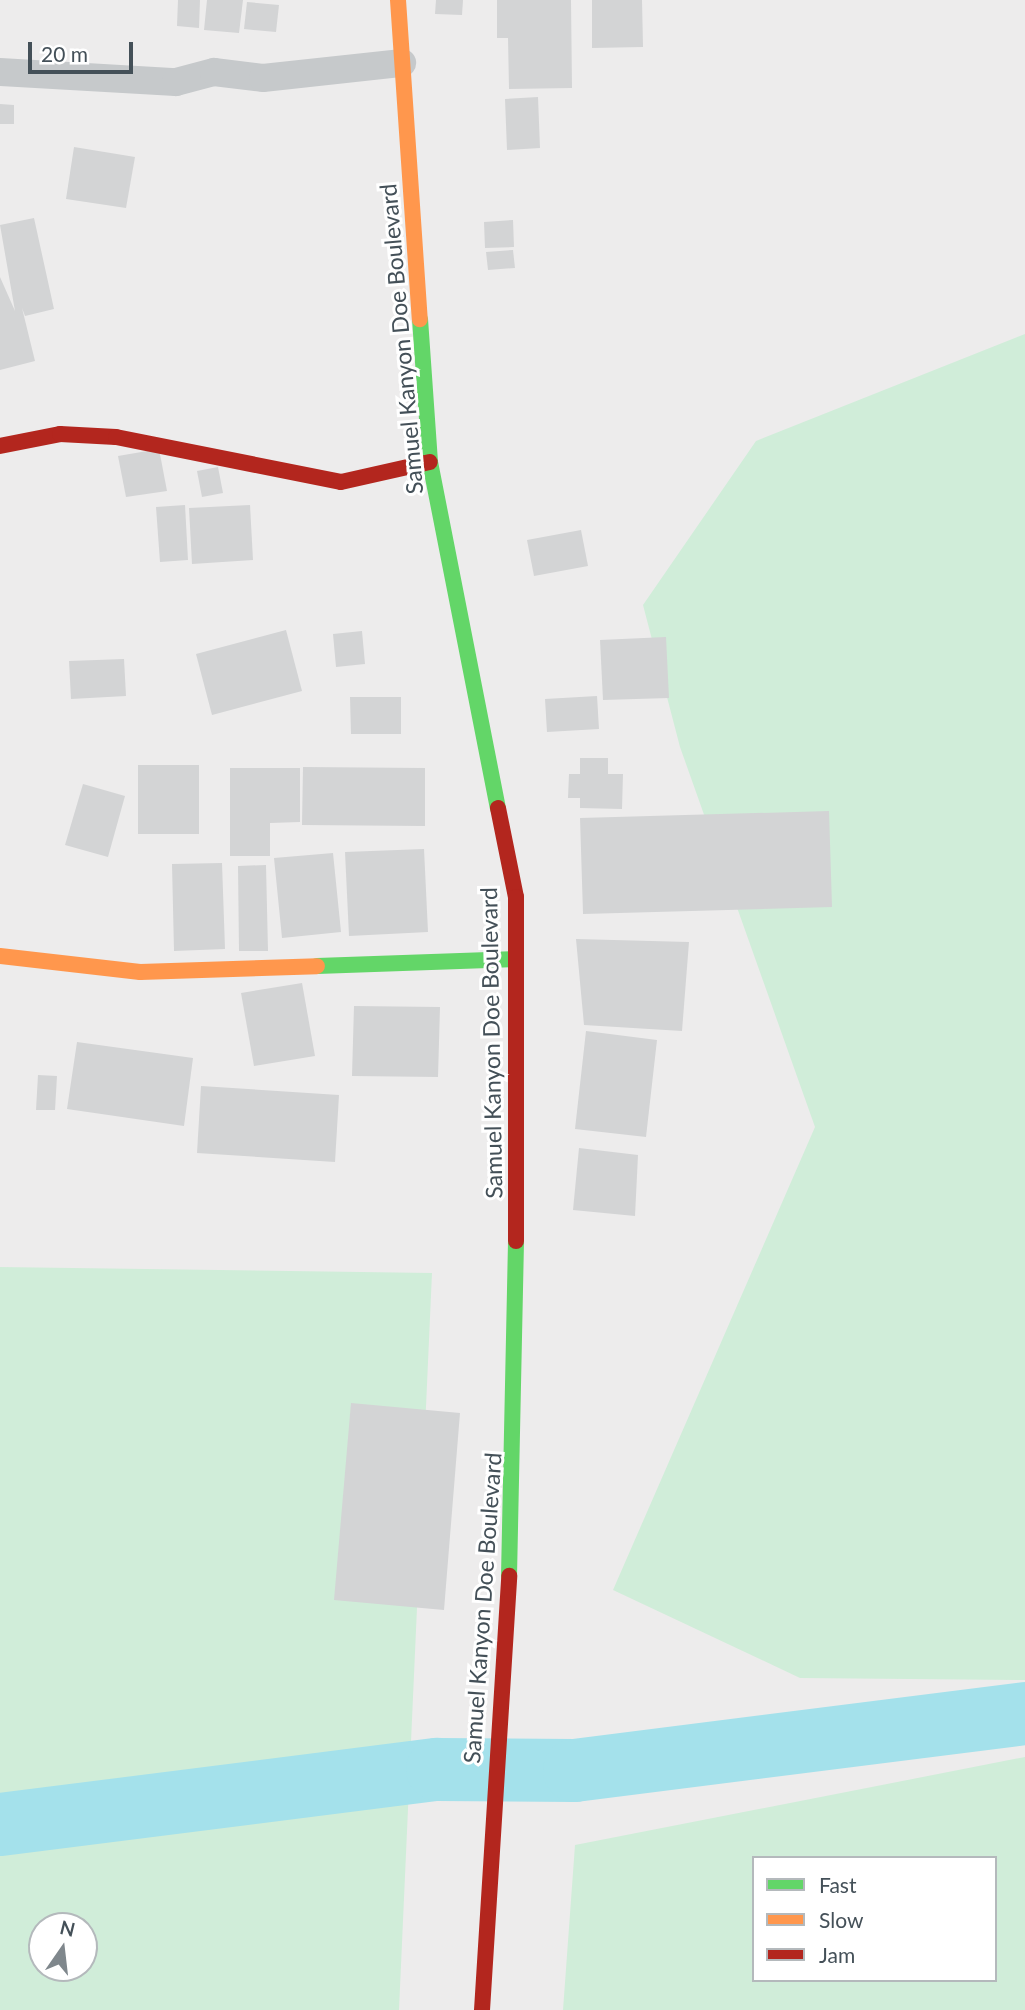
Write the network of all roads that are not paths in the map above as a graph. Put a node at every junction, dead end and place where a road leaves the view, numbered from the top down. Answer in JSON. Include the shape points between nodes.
{"nodes":[{"id":1,"x":398,"y":0,"type":"edge"},
{"id":2,"x":402,"y":63,"type":"junction"},
{"id":3,"x":0,"y":72,"type":"edge"},
{"id":4,"x":0,"y":446,"type":"edge"},
{"id":5,"x":430,"y":461,"type":"junction"},
{"id":6,"x":0,"y":956,"type":"edge"},
{"id":7,"x":516,"y":958,"type":"junction"},
{"id":8,"x":482,"y":2010,"type":"edge"}],
"edges":[{"from":1,"to":2,"type":"street","name":"Samuel Kanyon Doe Boulevard"},
{"from":2,"to":3,"type":"street","via":[[264,78],[214,72],[176,82]]},
{"from":2,"to":5,"type":"street","name":"Samuel Kanyon Doe Boulevard"},
{"from":4,"to":5,"type":"street","via":[[60,434],[116,437],[341,482]]},
{"from":5,"to":7,"type":"street","name":"Samuel Kanyon Doe Boulevard","via":[[516,897]]},
{"from":6,"to":7,"type":"street","via":[[140,972]]},
{"from":7,"to":8,"type":"street","name":"Samuel Kanyon Doe Boulevard","via":[[516,1466]]}]}
